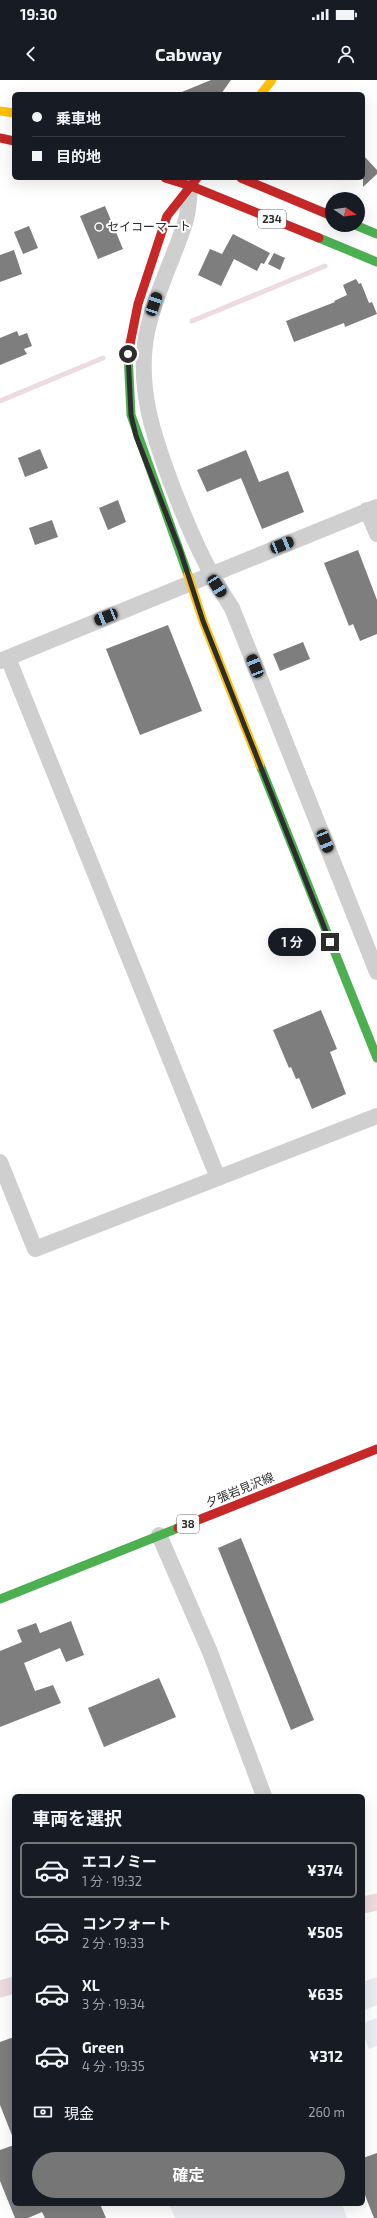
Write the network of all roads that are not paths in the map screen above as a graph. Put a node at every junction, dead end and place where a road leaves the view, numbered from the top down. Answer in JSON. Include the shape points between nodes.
{"nodes":[{"id":1,"x":272,"y":80,"type":"edge"},
{"id":2,"x":263,"y":92,"type":"edge"},
{"id":3,"x":0,"y":111,"type":"edge"},
{"id":4,"x":12,"y":113,"type":"edge"},
{"id":5,"x":0,"y":138,"type":"edge"},
{"id":6,"x":12,"y":141,"type":"edge"},
{"id":7,"x":180,"y":180,"type":"edge"},
{"id":8,"x":246,"y":180,"type":"edge"},
{"id":9,"x":194,"y":182,"type":"edge"},
{"id":10,"x":325,"y":213,"type":"edge"},
{"id":11,"x":365,"y":229,"type":"edge"},
{"id":12,"x":377,"y":234,"type":"edge"},
{"id":13,"x":377,"y":262,"type":"edge"},
{"id":14,"x":372,"y":508,"type":"edge"},
{"id":15,"x":377,"y":534,"type":"edge"},
{"id":16,"x":210,"y":574,"type":"junction"},
{"id":17,"x":190,"y":583,"type":"junction"},
{"id":18,"x":4,"y":659,"type":"edge"},
{"id":19,"x":377,"y":972,"type":"edge"},
{"id":20,"x":377,"y":1058,"type":"edge"},
{"id":21,"x":377,"y":1116,"type":"edge"},
{"id":22,"x":0,"y":1162,"type":"edge"},
{"id":23,"x":218,"y":1178,"type":"junction"},
{"id":24,"x":377,"y":1449,"type":"edge"},
{"id":25,"x":159,"y":1535,"type":"junction"},
{"id":26,"x":0,"y":1599,"type":"edge"},
{"id":27,"x":263,"y":1794,"type":"edge"}],
"edges":[{"from":1,"to":2,"type":"main road"},
{"from":3,"to":4,"type":"main road"},
{"from":5,"to":6,"type":"main road"},
{"from":7,"to":9,"type":"main road","number":"234"},
{"from":8,"to":10,"type":"main road","number":"234"},
{"from":9,"to":13,"type":"main road","number":"234"},
{"from":9,"to":16,"type":"street","via":[[186,222],[167,268],[147,334],[144,392],[155,442],[194,541]]},
{"from":9,"to":17,"type":"main road","via":[[167,216],[138,304],[128,354],[131,415],[136,436]]},
{"from":11,"to":12,"type":"main road"},
{"from":14,"to":15,"type":"street"},
{"from":14,"to":16,"type":"street"},
{"from":16,"to":17,"type":"street"},
{"from":16,"to":19,"type":"street","via":[[232,608]]},
{"from":17,"to":18,"type":"street"},
{"from":17,"to":20,"type":"main road"},
{"from":18,"to":23,"type":"street"},
{"from":21,"to":23,"type":"street"},
{"from":22,"to":23,"type":"street","via":[[35,1249]]},
{"from":24,"to":25,"type":"main road","name":"夕張岩見沢線","number":"38"},
{"from":25,"to":26,"type":"main road","name":"夕張岩見沢線","number":"38"},
{"from":25,"to":27,"type":"street","via":[[210,1652]]}]}
